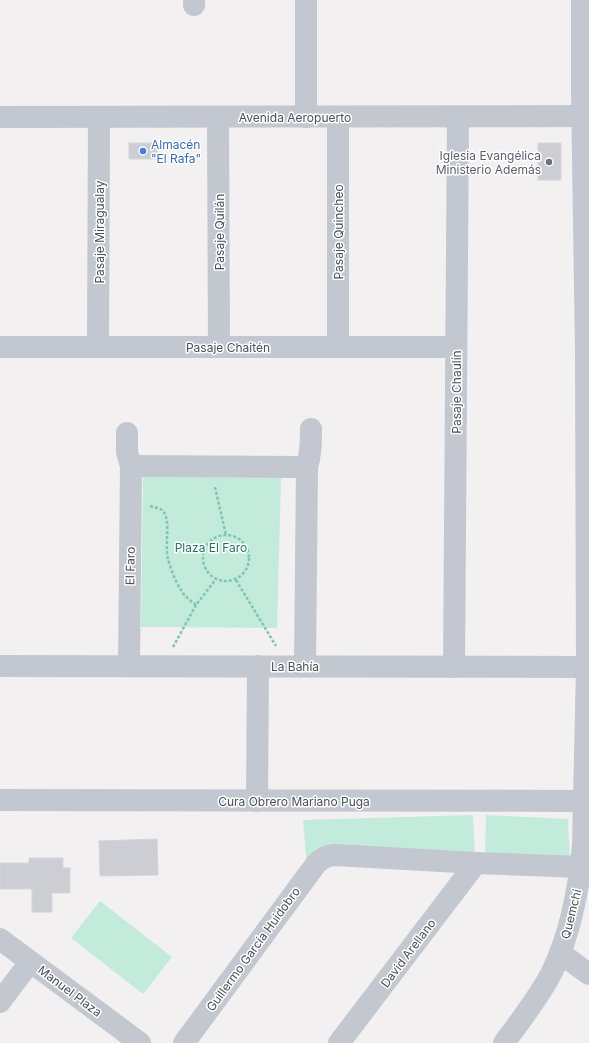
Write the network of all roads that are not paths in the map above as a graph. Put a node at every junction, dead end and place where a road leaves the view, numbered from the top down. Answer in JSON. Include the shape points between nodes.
{"nodes":[{"id":1,"x":306,"y":0,"type":"edge"},
{"id":2,"x":582,"y":0,"type":"edge"},
{"id":3,"x":586,"y":116,"type":"edge"},
{"id":4,"x":0,"y":117,"type":"edge"},
{"id":5,"x":99,"y":117,"type":"junction"},
{"id":6,"x":218,"y":117,"type":"junction"},
{"id":7,"x":306,"y":117,"type":"junction"},
{"id":8,"x":338,"y":117,"type":"junction"},
{"id":9,"x":458,"y":117,"type":"junction"},
{"id":10,"x":0,"y":346,"type":"edge"},
{"id":11,"x":219,"y":346,"type":"junction"},
{"id":12,"x":98,"y":347,"type":"junction"},
{"id":13,"x":338,"y":347,"type":"junction"},
{"id":14,"x":456,"y":347,"type":"junction"},
{"id":15,"x":588,"y":350,"type":"edge"},
{"id":16,"x":311,"y":429,"type":"dead end"},
{"id":17,"x":127,"y":433,"type":"dead end"},
{"id":18,"x":130,"y":466,"type":"junction"},
{"id":19,"x":306,"y":467,"type":"junction"},
{"id":20,"x":0,"y":666,"type":"edge"},
{"id":21,"x":129,"y":666,"type":"junction"},
{"id":22,"x":258,"y":666,"type":"junction"},
{"id":23,"x":297,"y":666,"type":"junction"},
{"id":24,"x":454,"y":667,"type":"junction"},
{"id":25,"x":588,"y":667,"type":"edge"},
{"id":26,"x":0,"y":800,"type":"edge"},
{"id":27,"x":34,"y":800,"type":"junction"},
{"id":28,"x":257,"y":801,"type":"junction"},
{"id":29,"x":587,"y":801,"type":"edge"},
{"id":30,"x":0,"y":815,"type":"edge"},
{"id":31,"x":476,"y":863,"type":"junction"},
{"id":32,"x":581,"y":867,"type":"junction"},
{"id":33,"x":0,"y":939,"type":"edge"},
{"id":34,"x":560,"y":952,"type":"junction"},
{"id":35,"x":30,"y":962,"type":"junction"},
{"id":36,"x":589,"y":974,"type":"edge"},
{"id":37,"x":0,"y":1002,"type":"edge"},
{"id":38,"x":140,"y":1043,"type":"edge"},
{"id":39,"x":184,"y":1043,"type":"edge"},
{"id":40,"x":339,"y":1043,"type":"edge"},
{"id":41,"x":504,"y":1043,"type":"edge"}],
"edges":[{"from":1,"to":7,"type":"street"},
{"from":2,"to":3,"type":"street","name":"Quemchi"},
{"from":3,"to":9,"type":"street","name":"Avenida Aeropuerto"},
{"from":3,"to":15,"type":"street","name":"Quemchi"},
{"from":4,"to":5,"type":"street","name":"Avenida Aeropuerto"},
{"from":5,"to":6,"type":"street","name":"Avenida Aeropuerto"},
{"from":5,"to":12,"type":"street","name":"Pasaje Miragualay"},
{"from":6,"to":7,"type":"street","name":"Avenida Aeropuerto"},
{"from":6,"to":11,"type":"street","name":"Pasaje Quilán"},
{"from":7,"to":8,"type":"street","name":"Avenida Aeropuerto"},
{"from":8,"to":9,"type":"street","name":"Avenida Aeropuerto"},
{"from":8,"to":13,"type":"street","name":"Pasaje Quincheo"},
{"from":9,"to":14,"type":"street","name":"Pasaje Chaulín"},
{"from":10,"to":12,"type":"street","name":"Pasaje Chaitén"},
{"from":11,"to":12,"type":"street","name":"Pasaje Chaitén"},
{"from":11,"to":13,"type":"street","name":"Pasaje Chaitén"},
{"from":13,"to":14,"type":"street","name":"Pasaje Chaitén"},
{"from":14,"to":24,"type":"street","name":"Pasaje Chaulín"},
{"from":15,"to":25,"type":"street","name":"Quemchi"},
{"from":16,"to":19,"type":"street","via":[[310,459]]},
{"from":17,"to":18,"type":"street","name":"El Faro"},
{"from":18,"to":19,"type":"street"},
{"from":18,"to":21,"type":"street","name":"El Faro"},
{"from":19,"to":23,"type":"street"},
{"from":20,"to":21,"type":"street","name":"La Bahía"},
{"from":21,"to":22,"type":"street","name":"La Bahía"},
{"from":22,"to":23,"type":"street","name":"La Bahía"},
{"from":22,"to":28,"type":"street"},
{"from":23,"to":24,"type":"street","name":"La Bahía"},
{"from":24,"to":25,"type":"street","name":"La Bahía"},
{"from":25,"to":29,"type":"street","name":"Quemchi"},
{"from":26,"to":27,"type":"street","name":"Cura Obrero Mariano Puga"},
{"from":27,"to":28,"type":"street","name":"Cura Obrero Mariano Puga"},
{"from":27,"to":30,"type":"street"},
{"from":28,"to":29,"type":"street","name":"Cura Obrero Mariano Puga"},
{"from":29,"to":32,"type":"street","name":"Quemchi"},
{"from":31,"to":32,"type":"street"},
{"from":31,"to":39,"type":"street","name":"Guillermo García Huidobro","via":[[335,855],[325,857],[316,864]]},
{"from":31,"to":40,"type":"street","name":"David Arellano"},
{"from":32,"to":34,"type":"street","name":"Quemchi","via":[[568,931]]},
{"from":33,"to":35,"type":"street","name":"Manuel Plaza"},
{"from":34,"to":36,"type":"street"},
{"from":34,"to":41,"type":"street","name":"Quemchi","via":[[540,992]]},
{"from":35,"to":37,"type":"street"},
{"from":35,"to":38,"type":"street","name":"Manuel Plaza"}]}
